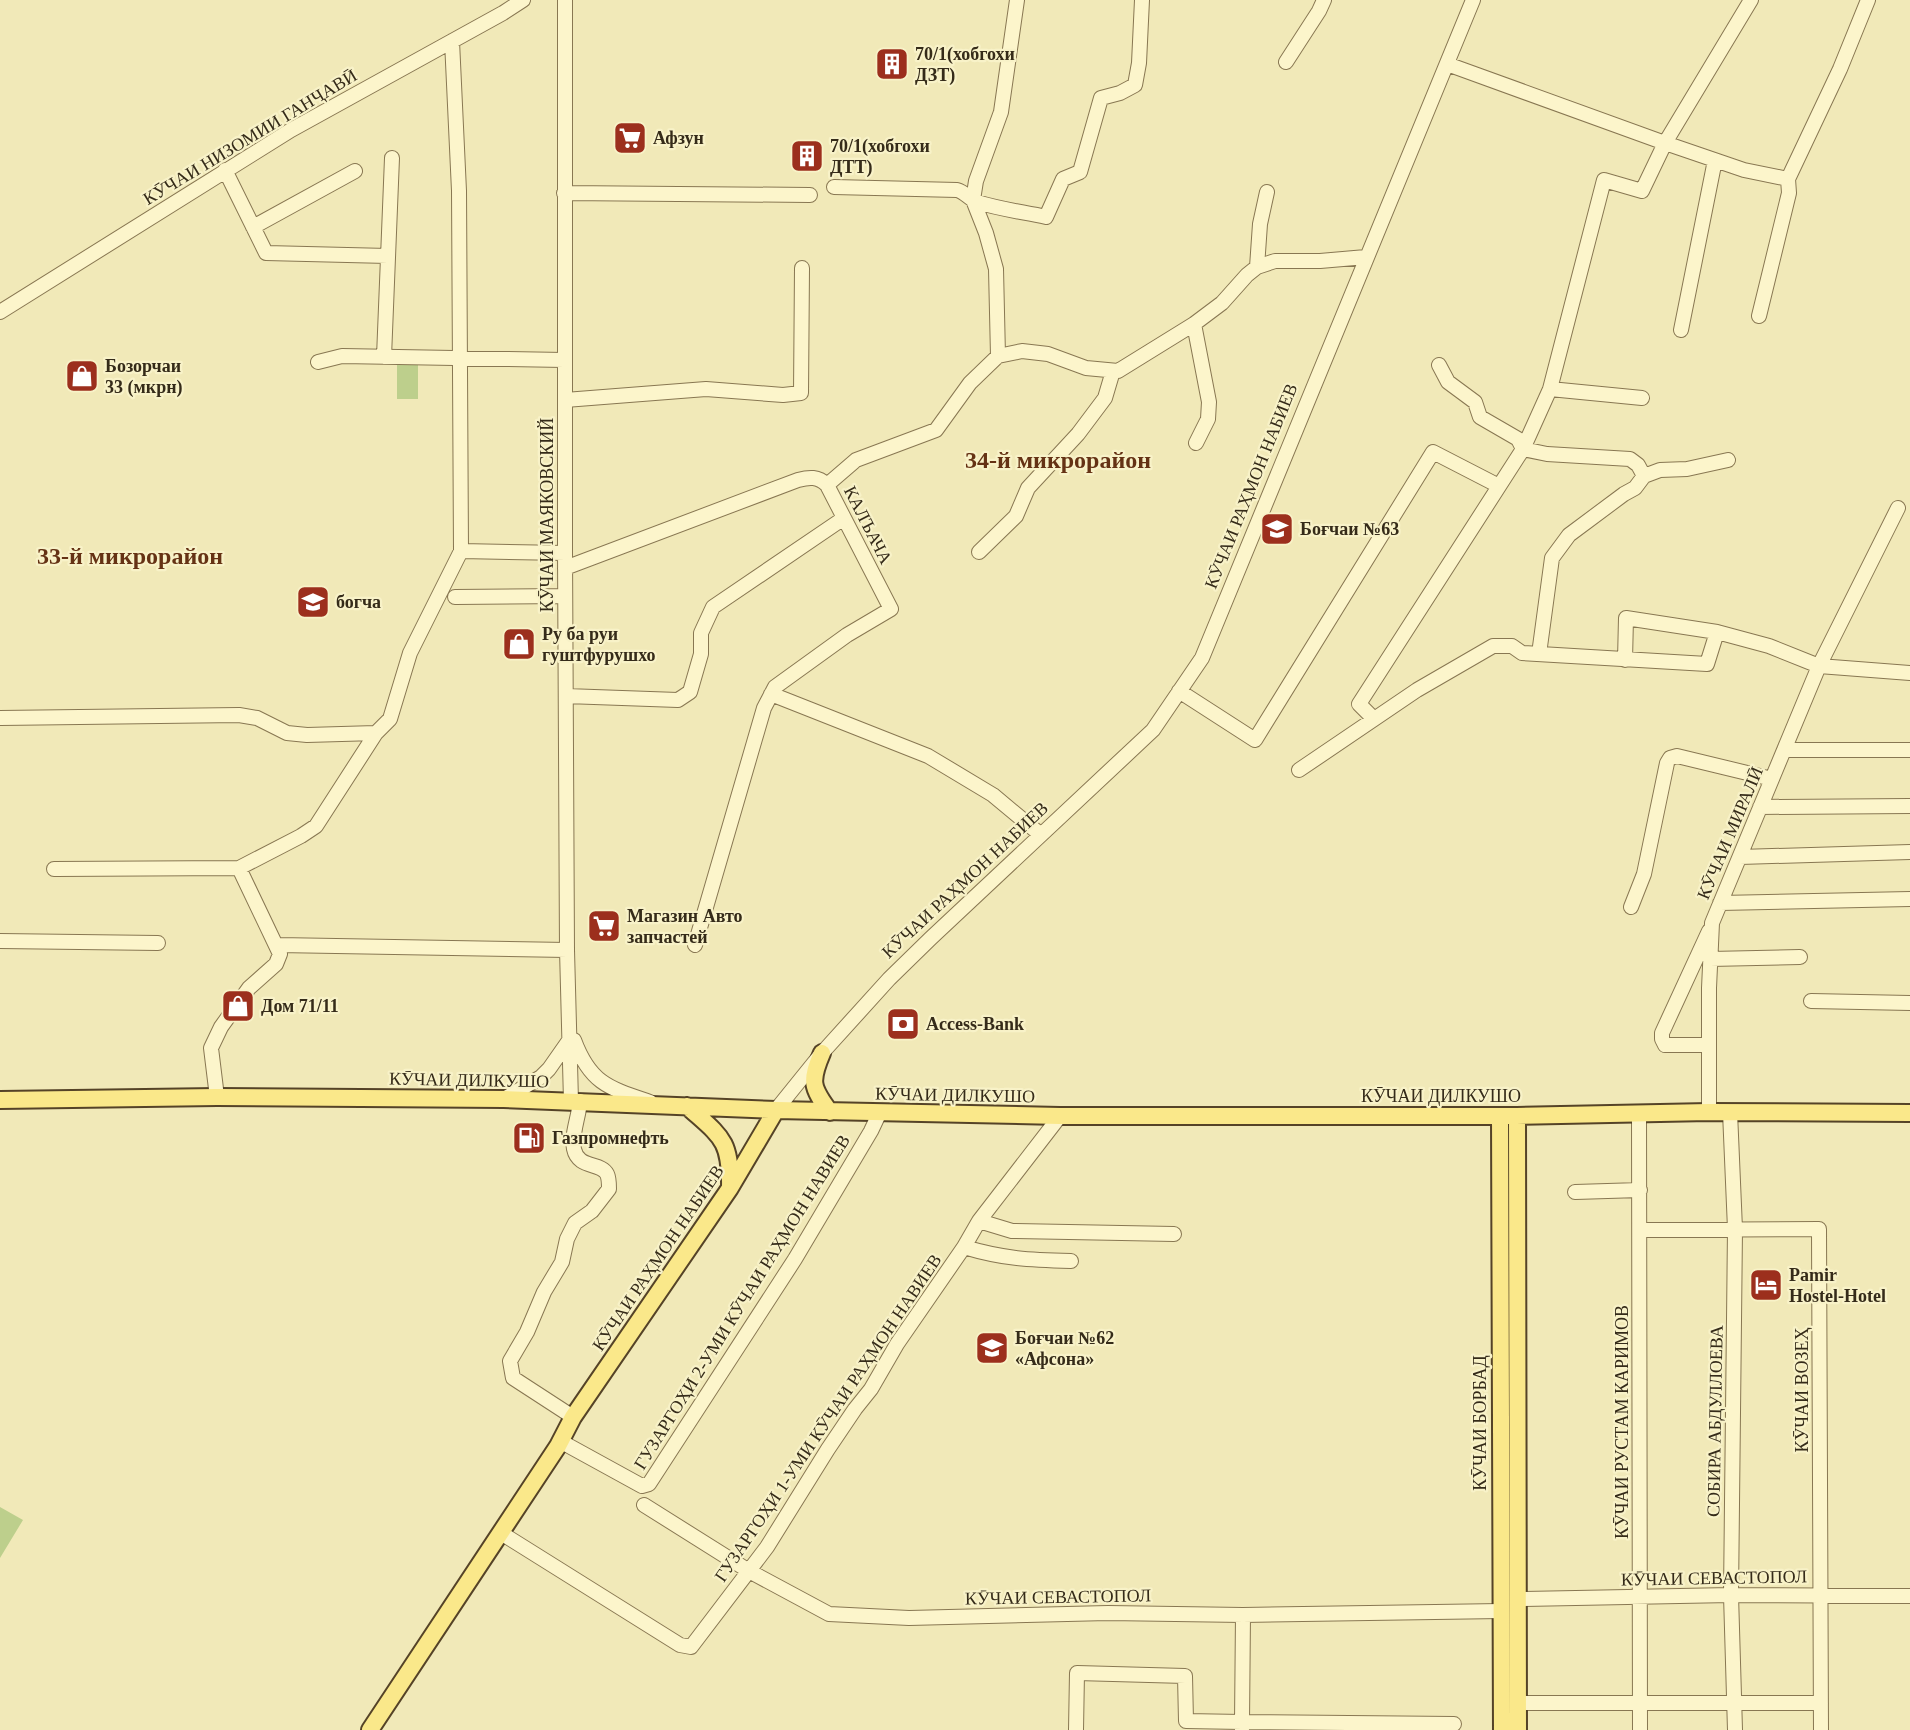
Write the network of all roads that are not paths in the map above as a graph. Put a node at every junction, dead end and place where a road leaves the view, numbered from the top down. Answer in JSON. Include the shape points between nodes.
{"nodes":[{"id":1,"x":523,"y":0,"type":"edge"},
{"id":2,"x":1017,"y":0,"type":"edge"},
{"id":3,"x":1142,"y":0,"type":"edge"},
{"id":4,"x":1324,"y":0,"type":"edge"},
{"id":5,"x":1473,"y":0,"type":"edge"},
{"id":6,"x":1751,"y":0,"type":"edge"},
{"id":7,"x":1868,"y":0,"type":"edge"},
{"id":8,"x":562,"y":2,"type":"edge"},
{"id":9,"x":452,"y":41,"type":"junction"},
{"id":10,"x":1287,"y":62,"type":"dead end"},
{"id":11,"x":1447,"y":64,"type":"junction"},
{"id":12,"x":1665,"y":143,"type":"junction"},
{"id":13,"x":392,"y":158,"type":"dead end"},
{"id":14,"x":1715,"y":160,"type":"junction"},
{"id":15,"x":225,"y":170,"type":"junction"},
{"id":16,"x":355,"y":171,"type":"dead end"},
{"id":17,"x":1788,"y":179,"type":"junction"},
{"id":18,"x":834,"y":187,"type":"dead end"},
{"id":19,"x":1267,"y":192,"type":"dead end"},
{"id":20,"x":564,"y":193,"type":"junction"},
{"id":21,"x":810,"y":195,"type":"dead end"},
{"id":22,"x":973,"y":200,"type":"junction"},
{"id":23,"x":254,"y":227,"type":"junction"},
{"id":24,"x":388,"y":256,"type":"junction"},
{"id":25,"x":1366,"y":257,"type":"junction"},
{"id":26,"x":1257,"y":267,"type":"junction"},
{"id":27,"x":802,"y":268,"type":"dead end"},
{"id":28,"x":0,"y":312,"type":"edge"},
{"id":29,"x":1759,"y":316,"type":"dead end"},
{"id":30,"x":1194,"y":324,"type":"junction"},
{"id":31,"x":1681,"y":330,"type":"dead end"},
{"id":32,"x":998,"y":356,"type":"junction"},
{"id":33,"x":384,"y":357,"type":"junction"},
{"id":34,"x":460,"y":358,"type":"junction"},
{"id":35,"x":564,"y":360,"type":"junction"},
{"id":36,"x":318,"y":362,"type":"dead end"},
{"id":37,"x":1439,"y":365,"type":"dead end"},
{"id":38,"x":1113,"y":371,"type":"junction"},
{"id":39,"x":1550,"y":389,"type":"junction"},
{"id":40,"x":1642,"y":398,"type":"dead end"},
{"id":41,"x":565,"y":400,"type":"junction"},
{"id":42,"x":1197,"y":443,"type":"dead end"},
{"id":43,"x":1523,"y":449,"type":"junction"},
{"id":44,"x":1728,"y":460,"type":"dead end"},
{"id":45,"x":1644,"y":476,"type":"junction"},
{"id":46,"x":827,"y":485,"type":"junction"},
{"id":47,"x":1499,"y":486,"type":"junction"},
{"id":48,"x":1898,"y":508,"type":"dead end"},
{"id":49,"x":844,"y":518,"type":"junction"},
{"id":50,"x":461,"y":551,"type":"junction"},
{"id":51,"x":980,"y":552,"type":"dead end"},
{"id":52,"x":565,"y":553,"type":"junction"},
{"id":53,"x":565,"y":568,"type":"junction"},
{"id":54,"x":565,"y":596,"type":"junction"},
{"id":55,"x":455,"y":597,"type":"dead end"},
{"id":56,"x":1717,"y":632,"type":"junction"},
{"id":57,"x":1539,"y":654,"type":"junction"},
{"id":58,"x":1625,"y":660,"type":"junction"},
{"id":59,"x":1819,"y":666,"type":"junction"},
{"id":60,"x":1910,"y":673,"type":"edge"},
{"id":61,"x":1179,"y":691,"type":"junction"},
{"id":62,"x":771,"y":694,"type":"junction"},
{"id":63,"x":566,"y":696,"type":"junction"},
{"id":64,"x":0,"y":718,"type":"edge"},
{"id":65,"x":1374,"y":719,"type":"junction"},
{"id":66,"x":376,"y":733,"type":"junction"},
{"id":67,"x":1784,"y":750,"type":"junction"},
{"id":68,"x":1910,"y":750,"type":"edge"},
{"id":69,"x":1299,"y":770,"type":"dead end"},
{"id":70,"x":1772,"y":779,"type":"junction"},
{"id":71,"x":1910,"y":806,"type":"edge"},
{"id":72,"x":1761,"y":807,"type":"junction"},
{"id":73,"x":1041,"y":835,"type":"junction"},
{"id":74,"x":1910,"y":852,"type":"edge"},
{"id":75,"x":1740,"y":857,"type":"junction"},
{"id":76,"x":239,"y":868,"type":"junction"},
{"id":77,"x":54,"y":869,"type":"dead end"},
{"id":78,"x":1910,"y":899,"type":"edge"},
{"id":79,"x":1720,"y":903,"type":"junction"},
{"id":80,"x":1631,"y":907,"type":"dead end"},
{"id":81,"x":1712,"y":924,"type":"junction"},
{"id":82,"x":0,"y":941,"type":"edge"},
{"id":83,"x":158,"y":943,"type":"dead end"},
{"id":84,"x":278,"y":945,"type":"junction"},
{"id":85,"x":695,"y":945,"type":"dead end"},
{"id":86,"x":567,"y":950,"type":"junction"},
{"id":87,"x":1800,"y":957,"type":"dead end"},
{"id":88,"x":1710,"y":959,"type":"junction"},
{"id":89,"x":1811,"y":1001,"type":"dead end"},
{"id":90,"x":1910,"y":1003,"type":"edge"},
{"id":91,"x":570,"y":1035,"type":"junction"},
{"id":92,"x":1709,"y":1045,"type":"junction"},
{"id":93,"x":822,"y":1053,"type":"junction"},
{"id":94,"x":217,"y":1097,"type":"junction"},
{"id":95,"x":504,"y":1099,"type":"junction"},
{"id":96,"x":0,"y":1100,"type":"edge"},
{"id":97,"x":576,"y":1101,"type":"junction"},
{"id":98,"x":657,"y":1104,"type":"junction"},
{"id":99,"x":687,"y":1106,"type":"junction"},
{"id":100,"x":776,"y":1110,"type":"junction"},
{"id":101,"x":830,"y":1112,"type":"junction"},
{"id":102,"x":1708,"y":1112,"type":"junction"},
{"id":103,"x":1730,"y":1112,"type":"junction"},
{"id":104,"x":879,"y":1113,"type":"junction"},
{"id":105,"x":1639,"y":1113,"type":"junction"},
{"id":106,"x":1910,"y":1113,"type":"edge"},
{"id":107,"x":1060,"y":1116,"type":"junction"},
{"id":108,"x":1500,"y":1116,"type":"junction"},
{"id":109,"x":1517,"y":1116,"type":"junction"},
{"id":110,"x":730,"y":1188,"type":"junction"},
{"id":111,"x":1640,"y":1190,"type":"junction"},
{"id":112,"x":1575,"y":1192,"type":"dead end"},
{"id":113,"x":979,"y":1221,"type":"junction"},
{"id":114,"x":1735,"y":1229,"type":"junction"},
{"id":115,"x":1640,"y":1230,"type":"junction"},
{"id":116,"x":1174,"y":1234,"type":"dead end"},
{"id":117,"x":964,"y":1247,"type":"junction"},
{"id":118,"x":1071,"y":1261,"type":"dead end"},
{"id":119,"x":573,"y":1417,"type":"junction"},
{"id":120,"x":561,"y":1441,"type":"junction"},
{"id":121,"x":644,"y":1505,"type":"dead end"},
{"id":122,"x":501,"y":1533,"type":"junction"},
{"id":123,"x":749,"y":1572,"type":"junction"},
{"id":124,"x":1731,"y":1595,"type":"junction"},
{"id":125,"x":1821,"y":1595,"type":"junction"},
{"id":126,"x":1910,"y":1596,"type":"edge"},
{"id":127,"x":1639,"y":1597,"type":"junction"},
{"id":128,"x":1519,"y":1599,"type":"junction"},
{"id":129,"x":1501,"y":1611,"type":"junction"},
{"id":130,"x":1243,"y":1615,"type":"junction"},
{"id":131,"x":1640,"y":1702,"type":"junction"},
{"id":132,"x":1734,"y":1702,"type":"junction"},
{"id":133,"x":1518,"y":1703,"type":"junction"},
{"id":134,"x":1821,"y":1703,"type":"junction"},
{"id":135,"x":1454,"y":1724,"type":"dead end"},
{"id":136,"x":1242,"y":1726,"type":"edge"},
{"id":137,"x":1400,"y":1727,"type":"edge"},
{"id":138,"x":370,"y":1730,"type":"edge"},
{"id":139,"x":1076,"y":1730,"type":"edge"},
{"id":140,"x":1502,"y":1730,"type":"edge"},
{"id":141,"x":1518,"y":1730,"type":"edge"},
{"id":142,"x":1641,"y":1730,"type":"edge"},
{"id":143,"x":1735,"y":1730,"type":"edge"},
{"id":144,"x":1821,"y":1730,"type":"edge"}],
"edges":[{"from":1,"to":9,"type":"street","name":"КӮЧАИ НИЗОМИИ ГАНҶАВӢ"},
{"from":2,"to":22,"type":"street","via":[[1000,112]]},
{"from":3,"to":22,"type":"street","via":[[1135,85],[1101,98],[1080,172],[1063,180],[1046,217]]},
{"from":4,"to":10,"type":"street"},
{"from":5,"to":11,"type":"street","name":"КӮЧАИ РАҲМОН НАБИЕВ"},
{"from":6,"to":12,"type":"street"},
{"from":7,"to":17,"type":"street"},
{"from":8,"to":20,"type":"street","name":"КӮЧАИ МАЯКОВСКИЙ"},
{"from":9,"to":15,"type":"street","name":"КӮЧАИ НИЗОМИИ ГАНҶАВӢ"},
{"from":9,"to":34,"type":"street","via":[[459,190]]},
{"from":11,"to":12,"type":"street"},
{"from":11,"to":25,"type":"street","name":"КӮЧАИ РАҲМОН НАБИЕВ"},
{"from":12,"to":14,"type":"street"},
{"from":12,"to":39,"type":"street","via":[[1642,191],[1604,180]]},
{"from":13,"to":24,"type":"street"},
{"from":14,"to":17,"type":"street"},
{"from":14,"to":31,"type":"street"},
{"from":15,"to":23,"type":"street"},
{"from":15,"to":28,"type":"street","name":"КӮЧАИ НИЗОМИИ ГАНҶАВӢ"},
{"from":16,"to":23,"type":"street"},
{"from":17,"to":29,"type":"street","via":[[1789,193]]},
{"from":18,"to":22,"type":"street","via":[[957,190]]},
{"from":19,"to":26,"type":"street"},
{"from":20,"to":21,"type":"street"},
{"from":20,"to":35,"type":"street","name":"КӮЧАИ МАЯКОВСКИЙ"},
{"from":22,"to":32,"type":"street","via":[[996,269]]},
{"from":23,"to":24,"type":"street","via":[[266,253]]},
{"from":24,"to":33,"type":"street"},
{"from":25,"to":26,"type":"street","via":[[1275,261]]},
{"from":25,"to":61,"type":"street","name":"КӮЧАИ РАҲМОН НАБИЕВ","via":[[1202,658]]},
{"from":26,"to":30,"type":"street","via":[[1222,303]]},
{"from":27,"to":41,"type":"street","via":[[801,393],[706,389]]},
{"from":30,"to":38,"type":"street"},
{"from":30,"to":42,"type":"street","via":[[1209,402],[1208,419]]},
{"from":32,"to":38,"type":"street","via":[[1022,351],[1048,354],[1086,368]]},
{"from":32,"to":46,"type":"street","name":"КАЛЪАЧА","via":[[970,383],[936,429],[856,460]]},
{"from":33,"to":34,"type":"street"},
{"from":33,"to":36,"type":"street","via":[[342,356]]},
{"from":34,"to":35,"type":"street"},
{"from":34,"to":50,"type":"street"},
{"from":35,"to":41,"type":"street","name":"КӮЧАИ МАЯКОВСКИЙ"},
{"from":37,"to":43,"type":"street","via":[[1448,382],[1475,402],[1480,417],[1518,439]]},
{"from":38,"to":51,"type":"street","via":[[1105,398],[1028,488],[1016,516]]},
{"from":39,"to":40,"type":"street"},
{"from":39,"to":43,"type":"street"},
{"from":41,"to":52,"type":"street","name":"КӮЧАИ МАЯКОВСКИЙ"},
{"from":43,"to":45,"type":"street","via":[[1630,459]]},
{"from":43,"to":47,"type":"street"},
{"from":44,"to":45,"type":"street"},
{"from":45,"to":57,"type":"street","via":[[1635,488],[1569,535],[1551,558]]},
{"from":46,"to":49,"type":"street","name":"КАЛЪАЧА"},
{"from":46,"to":53,"type":"street","via":[[810,477],[798,480]]},
{"from":47,"to":61,"type":"street","via":[[1433,452],[1255,740]]},
{"from":47,"to":65,"type":"street","via":[[1359,704]]},
{"from":48,"to":59,"type":"street","name":"КӮЧАИ МИРАЛӢ"},
{"from":49,"to":62,"type":"street","name":"КАЛЪАЧА","via":[[891,609],[805,664]]},
{"from":49,"to":63,"type":"street","via":[[713,607],[701,633],[701,654],[690,692],[685,696],[678,700]]},
{"from":50,"to":52,"type":"street"},
{"from":50,"to":66,"type":"street","via":[[410,653],[390,718]]},
{"from":52,"to":53,"type":"street","name":"КӮЧАИ МАЯКОВСКИЙ"},
{"from":53,"to":54,"type":"street","name":"КӮЧАИ МАЯКОВСКИЙ"},
{"from":54,"to":55,"type":"street"},
{"from":54,"to":63,"type":"street","name":"КӮЧАИ МАЯКОВСКИЙ"},
{"from":56,"to":58,"type":"street","via":[[1707,664]]},
{"from":56,"to":58,"type":"street","via":[[1626,618]]},
{"from":56,"to":59,"type":"street","via":[[1769,646]]},
{"from":57,"to":58,"type":"street"},
{"from":57,"to":65,"type":"street","via":[[1512,646],[1493,646]]},
{"from":59,"to":60,"type":"street"},
{"from":59,"to":67,"type":"street","name":"КӮЧАИ МИРАЛӢ"},
{"from":61,"to":73,"type":"street","name":"КӮЧАИ РАҲМОН НАБИЕВ","via":[[1153,730]]},
{"from":62,"to":73,"type":"street","via":[[928,756],[993,795]]},
{"from":62,"to":85,"type":"street","name":"КАЛЪАЧА"},
{"from":63,"to":86,"type":"street","name":"КӮЧАИ МАЯКОВСКИЙ"},
{"from":64,"to":66,"type":"street","via":[[239,715],[256,718],[287,733]]},
{"from":65,"to":69,"type":"street"},
{"from":66,"to":76,"type":"street","via":[[316,826]]},
{"from":67,"to":68,"type":"street"},
{"from":67,"to":70,"type":"street","name":"КӮЧАИ МИРАЛӢ"},
{"from":70,"to":72,"type":"street","name":"КӮЧАИ МИРАЛӢ"},
{"from":70,"to":80,"type":"street","via":[[1677,756],[1671,758],[1644,874]]},
{"from":71,"to":72,"type":"street"},
{"from":72,"to":75,"type":"street","name":"КӮЧАИ МИРАЛӢ"},
{"from":73,"to":93,"type":"street","name":"КӮЧАИ РАҲМОН НАБИЕВ","via":[[897,971]]},
{"from":74,"to":75,"type":"street"},
{"from":75,"to":79,"type":"street","name":"КӮЧАИ МИРАЛӢ"},
{"from":76,"to":77,"type":"street"},
{"from":76,"to":84,"type":"street"},
{"from":78,"to":79,"type":"street"},
{"from":79,"to":81,"type":"street","name":"КӮЧАИ МИРАЛӢ"},
{"from":81,"to":88,"type":"street","name":"КӮЧАИ МИРАЛӢ"},
{"from":81,"to":92,"type":"street","via":[[1662,1033],[1665,1045]]},
{"from":82,"to":83,"type":"street"},
{"from":84,"to":86,"type":"street"},
{"from":84,"to":94,"type":"street","via":[[276,964],[249,988],[211,1048]]},
{"from":86,"to":91,"type":"street","name":"КӮЧАИ МАЯКОВСКИЙ"},
{"from":87,"to":88,"type":"street"},
{"from":88,"to":92,"type":"street","name":"КӮЧАИ МИРАЛӢ"},
{"from":89,"to":90,"type":"street"},
{"from":91,"to":95,"type":"street","via":[[541,1077]]},
{"from":91,"to":97,"type":"street","name":"КӮЧАИ МАЯКОВСКИЙ"},
{"from":91,"to":98,"type":"street","via":[[595,1077],[613,1090]]},
{"from":92,"to":102,"type":"street","name":"КӮЧАИ МИРАЛӢ"},
{"from":93,"to":100,"type":"street","name":"КӮЧАИ РАҲМОН НАБИЕВ"},
{"from":93,"to":101,"type":"main road","via":[[814,1073],[814,1086]]},
{"from":94,"to":95,"type":"main road","name":"КӮЧАИ ДИЛКУШО"},
{"from":94,"to":96,"type":"main road","name":"КӮЧАИ ДИЛКУШО"},
{"from":95,"to":97,"type":"main road","name":"КӮЧАИ ДИЛКУШО"},
{"from":97,"to":98,"type":"main road","name":"КӮЧАИ ДИЛКУШО"},
{"from":97,"to":119,"type":"street","name":"КӮЧАИ МАЯКОВСКИЙ","via":[[574,1151],[587,1164],[603,1169],[608,1175],[609,1189],[592,1211],[575,1223],[562,1262],[510,1361],[513,1378]]},
{"from":98,"to":99,"type":"main road","name":"КӮЧАИ ДИЛКУШО"},
{"from":99,"to":100,"type":"main road","name":"КӮЧАИ ДИЛКУШО"},
{"from":99,"to":110,"type":"main road","via":[[717,1133],[727,1148]]},
{"from":100,"to":101,"type":"main road","name":"КӮЧАИ ДИЛКУШО"},
{"from":100,"to":110,"type":"main road","name":"КӮЧАИ РАҲМОН НАБИЕВ"},
{"from":101,"to":104,"type":"main road","name":"КӮЧАИ ДИЛКУШО"},
{"from":102,"to":103,"type":"main road","name":"КӮЧАИ ДИЛКУШО"},
{"from":102,"to":105,"type":"main road","name":"КӮЧАИ ДИЛКУШО"},
{"from":103,"to":106,"type":"main road","name":"КӮЧАИ ДИЛКУШО"},
{"from":103,"to":114,"type":"street","name":"СОБИРА АБДУЛЛОЕВА"},
{"from":104,"to":107,"type":"main road","name":"КӮЧАИ ДИЛКУШО"},
{"from":104,"to":120,"type":"street","name":"ГУЗАРГОҲИ 2-УМИ КӮЧАИ РАҲМОН НАВИЕВ","via":[[795,1259],[649,1484],[642,1486]]},
{"from":105,"to":109,"type":"main road","name":"КӮЧАИ ДИЛКУШО"},
{"from":105,"to":111,"type":"street","name":"КӮЧАИ РУСТАМ КАРИМОВ"},
{"from":107,"to":108,"type":"main road","name":"КӮЧАИ ДИЛКУШО"},
{"from":107,"to":113,"type":"street","name":"ГУЗАРГОҲИ 1-УМИ КӮЧАИ РАҲМОН НАВИЕВ"},
{"from":108,"to":109,"type":"main road","name":"КӮЧАИ ДИЛКУШО"},
{"from":108,"to":129,"type":"main road","name":"КӮЧАИ БОРБАД"},
{"from":109,"to":128,"type":"main road"},
{"from":110,"to":119,"type":"main road","name":"КӮЧАИ РАҲМОН НАБИЕВ"},
{"from":111,"to":112,"type":"street"},
{"from":111,"to":115,"type":"street","name":"КӮЧАИ РУСТАМ КАРИМОВ"},
{"from":113,"to":116,"type":"street","via":[[1012,1231]]},
{"from":113,"to":117,"type":"street","name":"ГУЗАРГОҲИ 1-УМИ КӮЧАИ РАҲМОН НАВИЕВ"},
{"from":114,"to":115,"type":"street","name":"КӮЧАИ ВОЗЕҲ"},
{"from":114,"to":124,"type":"street","name":"СОБИРА АБДУЛЛОЕВА"},
{"from":114,"to":125,"type":"street","name":"КӮЧАИ ВОЗЕҲ","via":[[1820,1229]]},
{"from":115,"to":127,"type":"street","name":"КӮЧАИ РУСТАМ КАРИМОВ"},
{"from":117,"to":118,"type":"street","via":[[1022,1260]]},
{"from":117,"to":123,"type":"street","name":"ГУЗАРГОҲИ 1-УМИ КӮЧАИ РАҲМОН НАВИЕВ"},
{"from":119,"to":120,"type":"main road","name":"КӮЧАИ РАҲМОН НАБИЕВ"},
{"from":120,"to":122,"type":"main road","name":"КӮЧАИ РАҲМОН НАБИЕВ"},
{"from":121,"to":123,"type":"street","name":"КӮЧАИ СЕВАСТОПОЛ"},
{"from":122,"to":123,"type":"street","name":"ГУЗАРГОҲИ 1-УМИ КӮЧАИ РАҲМОН НАВИЕВ","via":[[686,1647],[691,1647]]},
{"from":122,"to":138,"type":"main road","name":"КӮЧАИ РАҲМОН НАБИЕВ"},
{"from":123,"to":130,"type":"street","name":"КӮЧАИ СЕВАСТОПОЛ","via":[[829,1614],[909,1618],[1108,1613]]},
{"from":124,"to":125,"type":"street","name":"КӮЧАИ СЕВАСТОПОЛ"},
{"from":124,"to":127,"type":"street","name":"КӮЧАИ СЕВАСТОПОЛ"},
{"from":124,"to":132,"type":"street","name":"СОБИРА АБДУЛЛОЕВА"},
{"from":125,"to":126,"type":"street","name":"КӮЧАИ СЕВАСТОПОЛ"},
{"from":125,"to":134,"type":"street","name":"КӮЧАИ ВОЗЕҲ"},
{"from":127,"to":128,"type":"street","name":"КӮЧАИ СЕВАСТОПОЛ"},
{"from":127,"to":131,"type":"street","name":"КӮЧАИ РУСТАМ КАРИМОВ"},
{"from":128,"to":133,"type":"main road"},
{"from":129,"to":130,"type":"street","name":"КӮЧАИ СЕВАСТОПОЛ"},
{"from":129,"to":140,"type":"main road","name":"КӮЧАИ БОРБАД"},
{"from":130,"to":136,"type":"street"},
{"from":131,"to":132,"type":"street"},
{"from":131,"to":133,"type":"street"},
{"from":131,"to":142,"type":"street","name":"КӮЧАИ РУСТАМ КАРИМОВ"},
{"from":132,"to":134,"type":"street"},
{"from":132,"to":143,"type":"street","name":"СОБИРА АБДУЛЛОЕВА"},
{"from":133,"to":141,"type":"main road"},
{"from":134,"to":144,"type":"street","name":"КӮЧАИ ВОЗЕҲ"},
{"from":135,"to":137,"type":"street"},
{"from":136,"to":137,"type":"street"},
{"from":136,"to":139,"type":"street","via":[[1186,1721],[1185,1676],[1077,1673]]}]}
